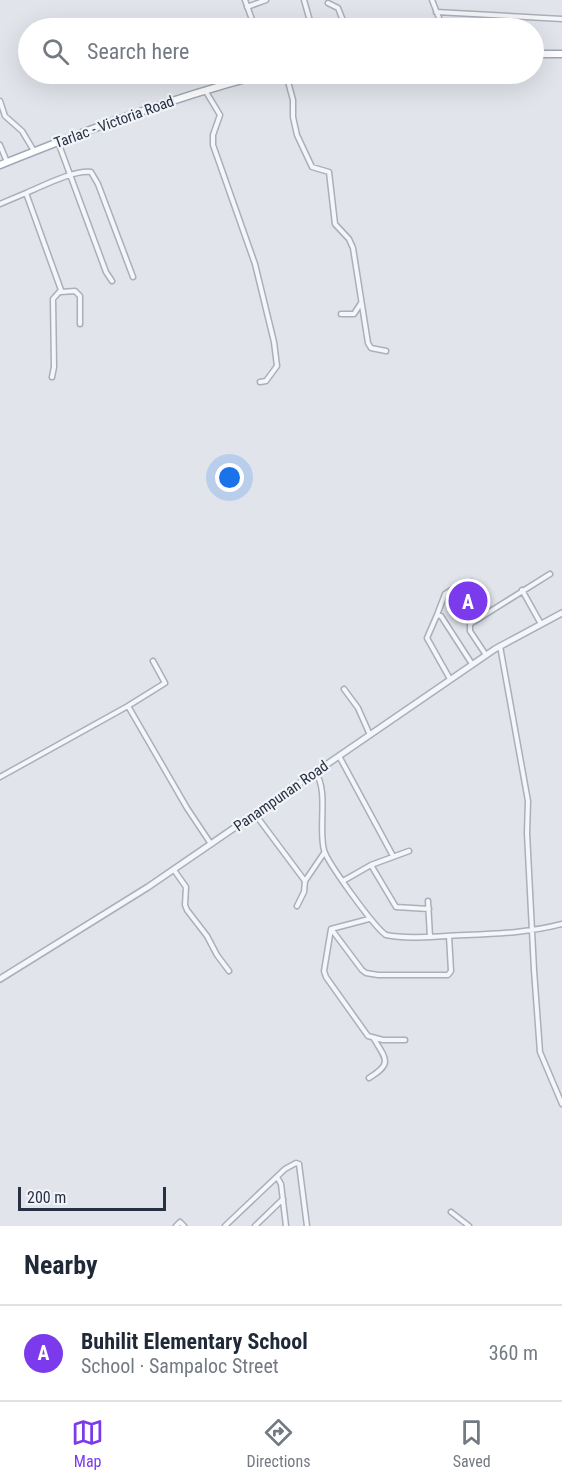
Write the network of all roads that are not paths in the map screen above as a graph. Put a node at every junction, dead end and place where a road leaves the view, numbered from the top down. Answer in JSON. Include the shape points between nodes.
{"nodes":[{"id":1,"x":244,"y":0,"type":"edge"},
{"id":2,"x":266,"y":0,"type":"edge"},
{"id":3,"x":304,"y":0,"type":"edge"},
{"id":4,"x":432,"y":0,"type":"edge"},
{"id":5,"x":328,"y":3,"type":"dead end"},
{"id":6,"x":247,"y":6,"type":"junction"},
{"id":7,"x":436,"y":12,"type":"junction"},
{"id":8,"x":251,"y":18,"type":"edge"},
{"id":9,"x":309,"y":18,"type":"edge"},
{"id":10,"x":342,"y":18,"type":"edge"},
{"id":11,"x":439,"y":18,"type":"edge"},
{"id":12,"x":562,"y":19,"type":"edge"},
{"id":13,"x":562,"y":52,"type":"edge"},
{"id":14,"x":544,"y":53,"type":"edge"},
{"id":15,"x":225,"y":84,"type":"edge"},
{"id":16,"x":289,"y":84,"type":"edge"},
{"id":17,"x":205,"y":89,"type":"junction"},
{"id":18,"x":0,"y":101,"type":"edge"},
{"id":19,"x":58,"y":142,"type":"junction"},
{"id":20,"x":0,"y":145,"type":"edge"},
{"id":21,"x":34,"y":151,"type":"junction"},
{"id":22,"x":3,"y":164,"type":"edge"},
{"id":23,"x":69,"y":176,"type":"junction"},
{"id":24,"x":26,"y":193,"type":"junction"},
{"id":25,"x":0,"y":204,"type":"edge"},
{"id":26,"x":133,"y":277,"type":"dead end"},
{"id":27,"x":112,"y":281,"type":"dead end"},
{"id":28,"x":61,"y":292,"type":"junction"},
{"id":29,"x":362,"y":303,"type":"junction"},
{"id":30,"x":341,"y":314,"type":"dead end"},
{"id":31,"x":80,"y":324,"type":"dead end"},
{"id":32,"x":386,"y":351,"type":"dead end"},
{"id":33,"x":52,"y":377,"type":"dead end"},
{"id":34,"x":260,"y":382,"type":"dead end"},
{"id":35,"x":550,"y":574,"type":"dead end"},
{"id":36,"x":461,"y":584,"type":"dead end"},
{"id":37,"x":522,"y":590,"type":"junction"},
{"id":38,"x":562,"y":613,"type":"edge"},
{"id":39,"x":437,"y":615,"type":"junction"},
{"id":40,"x":541,"y":624,"type":"junction"},
{"id":41,"x":500,"y":646,"type":"junction"},
{"id":42,"x":486,"y":655,"type":"junction"},
{"id":43,"x":153,"y":661,"type":"dead end"},
{"id":44,"x":472,"y":664,"type":"junction"},
{"id":45,"x":450,"y":679,"type":"junction"},
{"id":46,"x":344,"y":689,"type":"dead end"},
{"id":47,"x":128,"y":706,"type":"junction"},
{"id":48,"x":370,"y":735,"type":"junction"},
{"id":49,"x":339,"y":756,"type":"junction"},
{"id":50,"x":315,"y":772,"type":"junction"},
{"id":51,"x":0,"y":777,"type":"edge"},
{"id":52,"x":255,"y":814,"type":"junction"},
{"id":53,"x":212,"y":844,"type":"junction"},
{"id":54,"x":409,"y":851,"type":"dead end"},
{"id":55,"x":324,"y":853,"type":"junction"},
{"id":56,"x":393,"y":856,"type":"junction"},
{"id":57,"x":371,"y":865,"type":"junction"},
{"id":58,"x":174,"y":870,"type":"junction"},
{"id":59,"x":305,"y":881,"type":"junction"},
{"id":60,"x":343,"y":881,"type":"junction"},
{"id":61,"x":428,"y":901,"type":"dead end"},
{"id":62,"x":297,"y":906,"type":"dead end"},
{"id":63,"x":429,"y":909,"type":"junction"},
{"id":64,"x":369,"y":919,"type":"junction"},
{"id":65,"x":562,"y":924,"type":"edge"},
{"id":66,"x":331,"y":929,"type":"junction"},
{"id":67,"x":532,"y":930,"type":"junction"},
{"id":68,"x":449,"y":936,"type":"junction"},
{"id":69,"x":430,"y":937,"type":"junction"},
{"id":70,"x":229,"y":971,"type":"dead end"},
{"id":71,"x":0,"y":980,"type":"edge"},
{"id":72,"x":373,"y":1038,"type":"junction"},
{"id":73,"x":405,"y":1040,"type":"dead end"},
{"id":74,"x":369,"y":1078,"type":"dead end"},
{"id":75,"x":562,"y":1104,"type":"edge"},
{"id":76,"x":277,"y":1177,"type":"junction"},
{"id":77,"x":283,"y":1198,"type":"junction"},
{"id":78,"x":451,"y":1212,"type":"dead end"},
{"id":79,"x":285,"y":1225,"type":"edge"},
{"id":80,"x":176,"y":1226,"type":"edge"},
{"id":81,"x":184,"y":1226,"type":"edge"},
{"id":82,"x":225,"y":1226,"type":"edge"},
{"id":83,"x":255,"y":1226,"type":"edge"},
{"id":84,"x":307,"y":1226,"type":"edge"},
{"id":85,"x":469,"y":1226,"type":"edge"}],
"edges":[{"from":1,"to":6,"type":"street"},
{"from":2,"to":6,"type":"street"},
{"from":3,"to":9,"type":"street"},
{"from":4,"to":7,"type":"street"},
{"from":5,"to":10,"type":"street","via":[[338,8]]},
{"from":6,"to":8,"type":"street"},
{"from":7,"to":11,"type":"street"},
{"from":7,"to":12,"type":"street"},
{"from":13,"to":14,"type":"main road"},
{"from":15,"to":17,"type":"main road","name":"Tarlac - Victoria Road"},
{"from":16,"to":29,"type":"street","via":[[297,135],[310,164],[329,172],[333,217],[353,248]]},
{"from":17,"to":19,"type":"main road","name":"Tarlac - Victoria Road"},
{"from":17,"to":34,"type":"street","via":[[220,115],[213,145],[255,264],[274,342],[277,366],[266,381]]},
{"from":18,"to":21,"type":"street","via":[[5,116],[22,131]]},
{"from":19,"to":21,"type":"main road","name":"Tarlac - Victoria Road"},
{"from":19,"to":23,"type":"street"},
{"from":20,"to":22,"type":"street"},
{"from":21,"to":22,"type":"main road","name":"Tarlac - Victoria Road"},
{"from":23,"to":24,"type":"street"},
{"from":23,"to":26,"type":"street","via":[[88,171],[94,175]]},
{"from":23,"to":27,"type":"street"},
{"from":24,"to":25,"type":"street"},
{"from":24,"to":28,"type":"street"},
{"from":28,"to":31,"type":"street","via":[[75,291],[80,296]]},
{"from":28,"to":33,"type":"street","via":[[53,299]]},
{"from":29,"to":30,"type":"street","via":[[354,314]]},
{"from":29,"to":32,"type":"street","via":[[368,343],[376,350]]},
{"from":35,"to":37,"type":"street"},
{"from":36,"to":39,"type":"street","via":[[445,594]]},
{"from":37,"to":40,"type":"street"},
{"from":37,"to":42,"type":"street","via":[[470,624],[470,631]]},
{"from":38,"to":40,"type":"street","name":"Panampunan Road"},
{"from":39,"to":44,"type":"street"},
{"from":39,"to":45,"type":"street","via":[[427,638]]},
{"from":40,"to":41,"type":"street","name":"Panampunan Road"},
{"from":41,"to":42,"type":"street","name":"Panampunan Road"},
{"from":41,"to":67,"type":"street","via":[[528,801]]},
{"from":42,"to":44,"type":"street","name":"Panampunan Road"},
{"from":43,"to":47,"type":"street","via":[[165,683]]},
{"from":44,"to":45,"type":"street","name":"Panampunan Road"},
{"from":45,"to":48,"type":"street","name":"Panampunan Road"},
{"from":46,"to":48,"type":"street"},
{"from":47,"to":51,"type":"street"},
{"from":47,"to":53,"type":"street"},
{"from":48,"to":49,"type":"street","name":"Panampunan Road"},
{"from":49,"to":50,"type":"street","name":"Panampunan Road"},
{"from":49,"to":56,"type":"street"},
{"from":50,"to":52,"type":"street","name":"Panampunan Road"},
{"from":50,"to":55,"type":"street","via":[[321,786]]},
{"from":52,"to":53,"type":"street","name":"Panampunan Road"},
{"from":52,"to":59,"type":"street"},
{"from":53,"to":58,"type":"street","name":"Panampunan Road"},
{"from":54,"to":56,"type":"street"},
{"from":55,"to":59,"type":"street"},
{"from":55,"to":60,"type":"street"},
{"from":56,"to":57,"type":"street"},
{"from":57,"to":60,"type":"street"},
{"from":57,"to":63,"type":"street","via":[[396,907]]},
{"from":58,"to":70,"type":"street","via":[[186,887],[187,910]]},
{"from":58,"to":71,"type":"street","name":"Panampunan Road"},
{"from":59,"to":62,"type":"street"},
{"from":60,"to":64,"type":"street"},
{"from":61,"to":63,"type":"street"},
{"from":63,"to":69,"type":"street"},
{"from":64,"to":66,"type":"street"},
{"from":64,"to":69,"type":"street","via":[[386,935]]},
{"from":65,"to":67,"type":"street"},
{"from":66,"to":68,"type":"street","via":[[362,970],[378,975],[448,975]]},
{"from":66,"to":72,"type":"street","via":[[324,966],[326,977],[363,1030]]},
{"from":67,"to":68,"type":"street"},
{"from":67,"to":75,"type":"street","via":[[540,1052]]},
{"from":68,"to":69,"type":"street"},
{"from":72,"to":73,"type":"street"},
{"from":72,"to":74,"type":"street","via":[[385,1065]]},
{"from":76,"to":77,"type":"street"},
{"from":76,"to":82,"type":"street"},
{"from":76,"to":84,"type":"street","via":[[291,1165],[299,1164]]},
{"from":77,"to":79,"type":"street"},
{"from":77,"to":83,"type":"street"},
{"from":78,"to":85,"type":"street"},
{"from":80,"to":81,"type":"street","via":[[180,1222]]}]}
